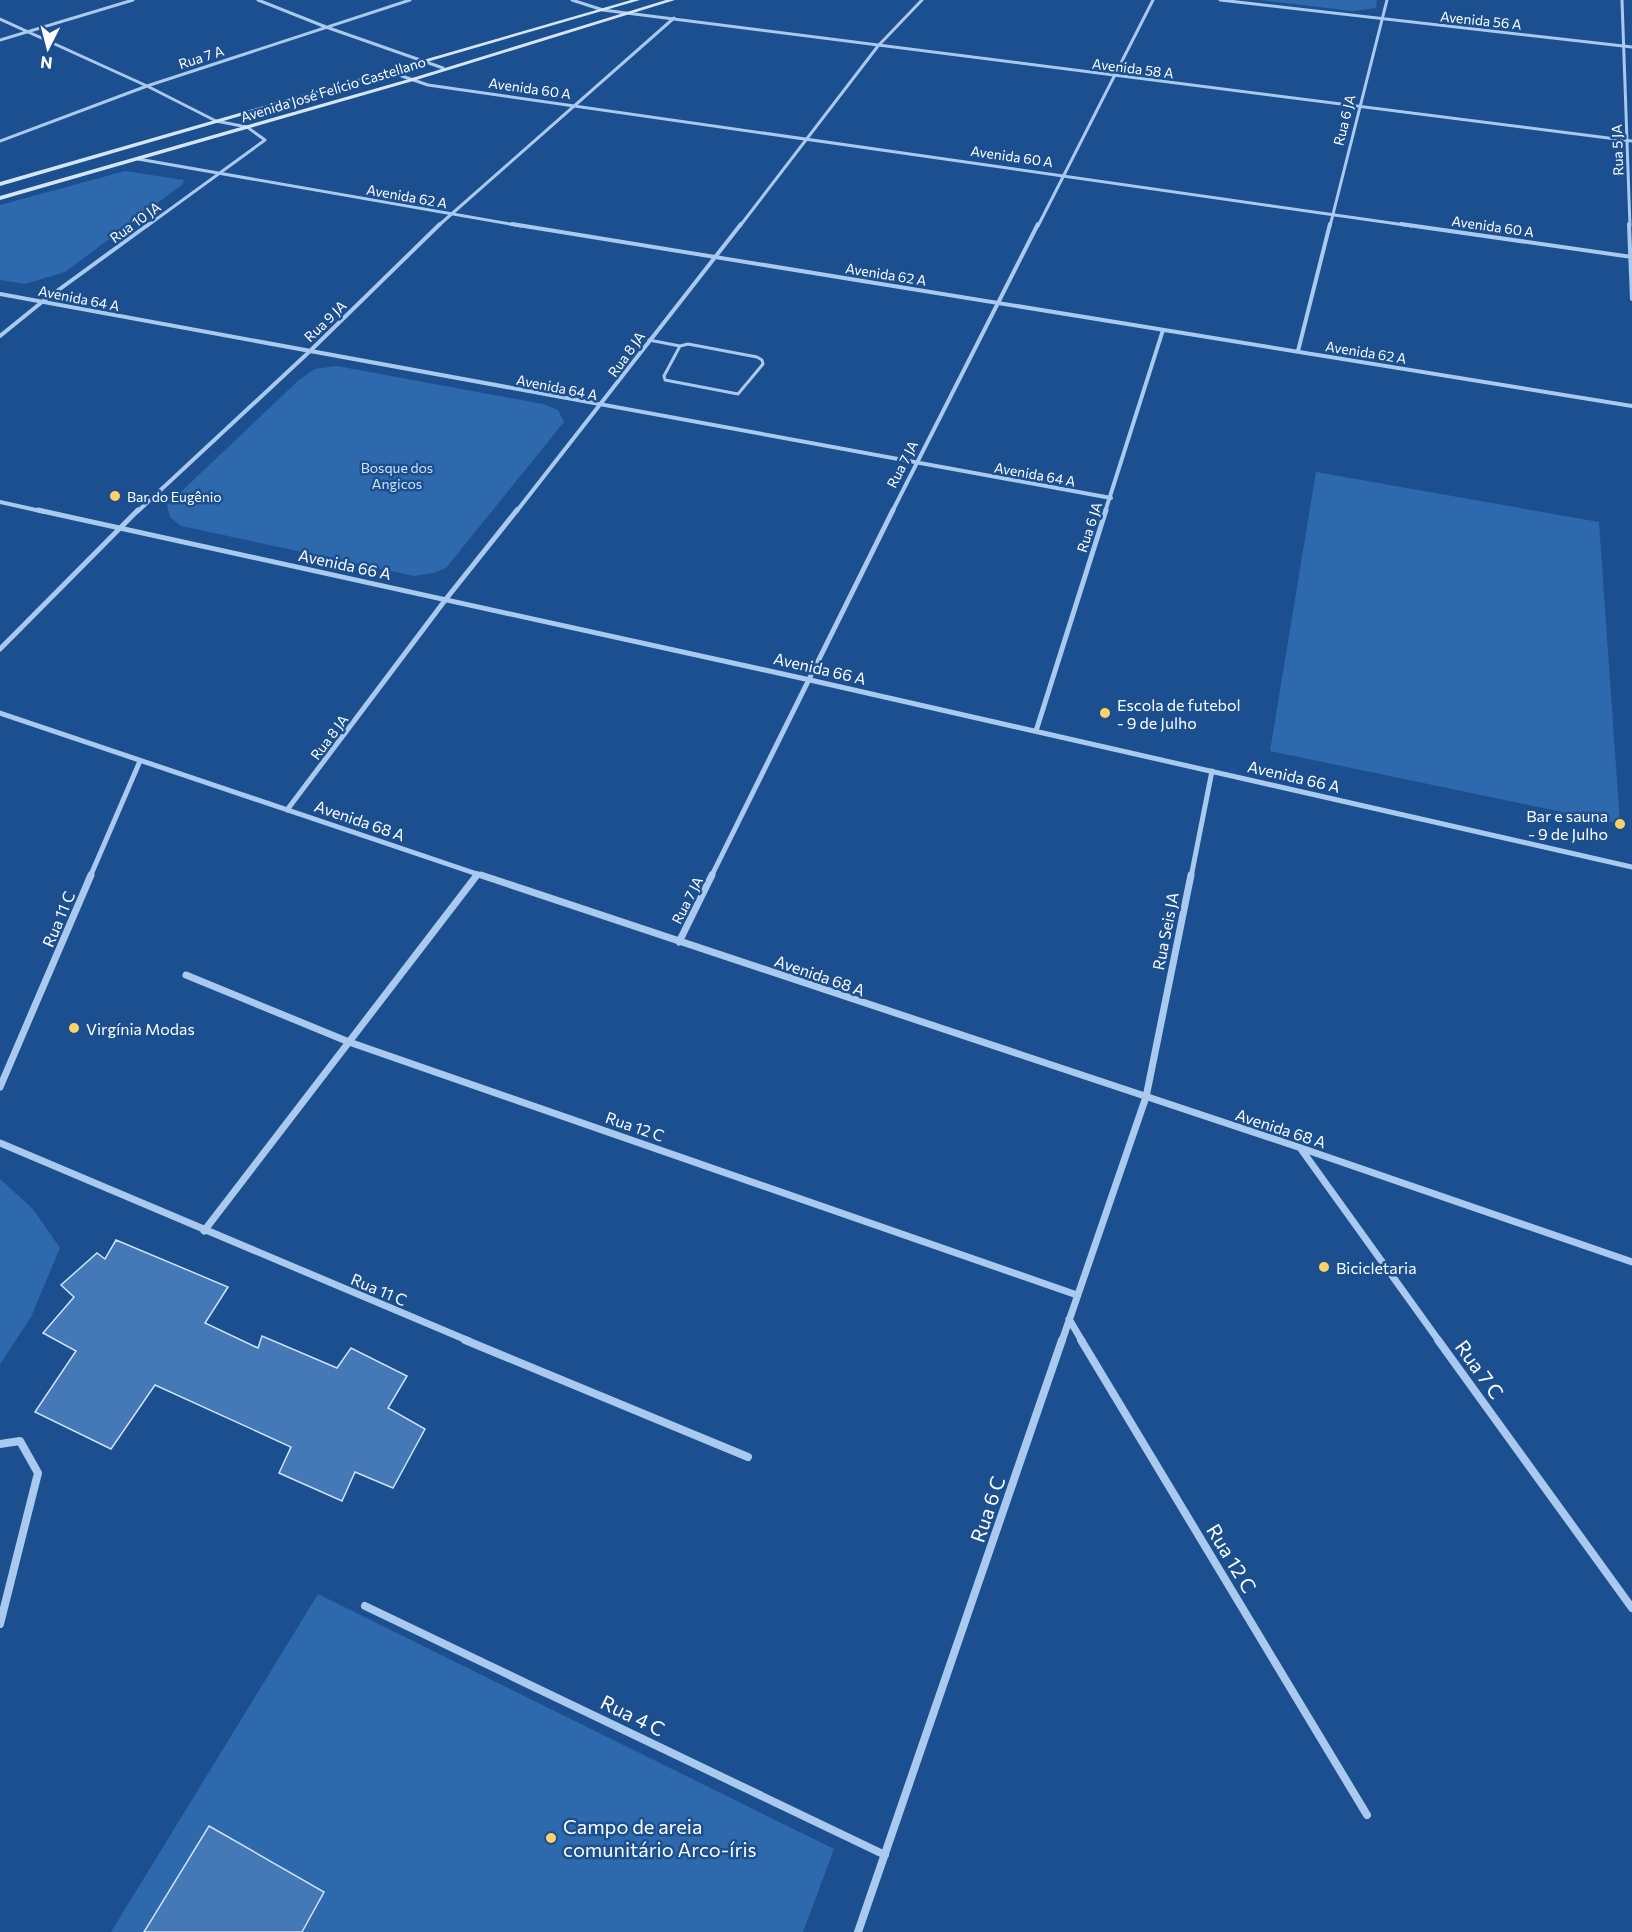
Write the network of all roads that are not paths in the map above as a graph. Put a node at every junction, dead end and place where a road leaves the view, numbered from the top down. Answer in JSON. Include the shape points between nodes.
{"nodes":[{"id":1,"x":133,"y":0,"type":"edge"},
{"id":2,"x":258,"y":0,"type":"edge"},
{"id":3,"x":410,"y":0,"type":"edge"},
{"id":4,"x":573,"y":0,"type":"edge"},
{"id":5,"x":637,"y":0,"type":"edge"},
{"id":6,"x":672,"y":0,"type":"edge"},
{"id":7,"x":922,"y":0,"type":"edge"},
{"id":8,"x":1153,"y":0,"type":"edge"},
{"id":9,"x":1220,"y":0,"type":"edge"},
{"id":10,"x":1387,"y":0,"type":"edge"},
{"id":11,"x":1622,"y":0,"type":"edge"},
{"id":12,"x":603,"y":10,"type":"junction"},
{"id":13,"x":631,"y":13,"type":"junction"},
{"id":14,"x":674,"y":18,"type":"junction"},
{"id":15,"x":0,"y":19,"type":"edge"},
{"id":16,"x":1382,"y":20,"type":"junction"},
{"id":17,"x":326,"y":27,"type":"junction"},
{"id":18,"x":29,"y":32,"type":"junction"},
{"id":19,"x":0,"y":40,"type":"edge"},
{"id":20,"x":878,"y":46,"type":"junction"},
{"id":21,"x":1624,"y":46,"type":"junction"},
{"id":22,"x":1632,"y":47,"type":"edge"},
{"id":23,"x":423,"y":61,"type":"junction"},
{"id":24,"x":443,"y":68,"type":"junction"},
{"id":25,"x":390,"y":72,"type":"junction"},
{"id":26,"x":1114,"y":76,"type":"junction"},
{"id":27,"x":411,"y":80,"type":"junction"},
{"id":28,"x":147,"y":86,"type":"junction"},
{"id":29,"x":574,"y":104,"type":"junction"},
{"id":30,"x":1360,"y":107,"type":"junction"},
{"id":31,"x":216,"y":121,"type":"junction"},
{"id":32,"x":247,"y":127,"type":"junction"},
{"id":33,"x":807,"y":138,"type":"junction"},
{"id":34,"x":1629,"y":140,"type":"edge"},
{"id":35,"x":0,"y":141,"type":"edge"},
{"id":36,"x":138,"y":159,"type":"junction"},
{"id":37,"x":218,"y":174,"type":"junction"},
{"id":38,"x":1064,"y":174,"type":"junction"},
{"id":39,"x":0,"y":184,"type":"edge"},
{"id":40,"x":0,"y":198,"type":"edge"},
{"id":41,"x":1333,"y":213,"type":"junction"},
{"id":42,"x":450,"y":214,"type":"junction"},
{"id":43,"x":1631,"y":256,"type":"edge"},
{"id":44,"x":716,"y":257,"type":"junction"},
{"id":45,"x":0,"y":294,"type":"edge"},
{"id":46,"x":1632,"y":299,"type":"edge"},
{"id":47,"x":42,"y":302,"type":"junction"},
{"id":48,"x":999,"y":303,"type":"junction"},
{"id":49,"x":1164,"y":330,"type":"junction"},
{"id":50,"x":0,"y":336,"type":"edge"},
{"id":51,"x":649,"y":340,"type":"junction"},
{"id":52,"x":680,"y":346,"type":"junction"},
{"id":53,"x":1298,"y":351,"type":"junction"},
{"id":54,"x":309,"y":352,"type":"junction"},
{"id":55,"x":601,"y":406,"type":"junction"},
{"id":56,"x":1632,"y":406,"type":"edge"},
{"id":57,"x":916,"y":463,"type":"junction"},
{"id":58,"x":1111,"y":498,"type":"junction"},
{"id":59,"x":0,"y":502,"type":"edge"},
{"id":60,"x":118,"y":529,"type":"junction"},
{"id":61,"x":446,"y":599,"type":"junction"},
{"id":62,"x":0,"y":649,"type":"edge"},
{"id":63,"x":810,"y":680,"type":"junction"},
{"id":64,"x":0,"y":713,"type":"edge"},
{"id":65,"x":1036,"y":731,"type":"junction"},
{"id":66,"x":141,"y":761,"type":"junction"},
{"id":67,"x":1212,"y":771,"type":"junction"},
{"id":68,"x":287,"y":810,"type":"junction"},
{"id":69,"x":1632,"y":867,"type":"edge"},
{"id":70,"x":478,"y":874,"type":"junction"},
{"id":71,"x":679,"y":942,"type":"junction"},
{"id":72,"x":186,"y":975,"type":"dead end"},
{"id":73,"x":349,"y":1042,"type":"junction"},
{"id":74,"x":0,"y":1087,"type":"edge"},
{"id":75,"x":1146,"y":1097,"type":"junction"},
{"id":76,"x":0,"y":1143,"type":"edge"},
{"id":77,"x":1301,"y":1148,"type":"junction"},
{"id":78,"x":204,"y":1231,"type":"junction"},
{"id":79,"x":1632,"y":1262,"type":"edge"},
{"id":80,"x":1077,"y":1295,"type":"junction"},
{"id":81,"x":1069,"y":1319,"type":"junction"},
{"id":82,"x":0,"y":1444,"type":"edge"},
{"id":83,"x":748,"y":1457,"type":"dead end"},
{"id":84,"x":365,"y":1606,"type":"dead end"},
{"id":85,"x":1632,"y":1608,"type":"edge"},
{"id":86,"x":0,"y":1624,"type":"edge"},
{"id":87,"x":1367,"y":1815,"type":"dead end"},
{"id":88,"x":885,"y":1855,"type":"junction"},
{"id":89,"x":858,"y":1932,"type":"edge"}],
"edges":[{"from":1,"to":18,"type":"street"},
{"from":2,"to":17,"type":"street"},
{"from":3,"to":17,"type":"street","name":"Rua 7 A"},
{"from":4,"to":12,"type":"street"},
{"from":5,"to":12,"type":"main road","name":"Avenida José Felício Castellano"},
{"from":6,"to":13,"type":"main road","name":"Avenida José Felício Castellano"},
{"from":7,"to":20,"type":"street","name":"Rua 8 JA"},
{"from":8,"to":26,"type":"street","name":"Rua 7 JA"},
{"from":9,"to":16,"type":"street","name":"Avenida 56 A"},
{"from":10,"to":16,"type":"street","name":"Rua 6 JA"},
{"from":11,"to":21,"type":"street","name":"Rua 5 JA"},
{"from":12,"to":13,"type":"street","name":"Avenida 58 A"},
{"from":12,"to":23,"type":"main road","name":"Avenida José Felício Castellano"},
{"from":13,"to":14,"type":"street","name":"Avenida 58 A"},
{"from":13,"to":24,"type":"main road","name":"Avenida José Felício Castellano"},
{"from":14,"to":20,"type":"street","name":"Avenida 58 A"},
{"from":14,"to":29,"type":"street","name":"Rua 9 JA"},
{"from":15,"to":18,"type":"street"},
{"from":16,"to":21,"type":"street","name":"Avenida 56 A"},
{"from":16,"to":30,"type":"street","name":"Rua 6 JA"},
{"from":17,"to":23,"type":"street"},
{"from":17,"to":28,"type":"street","name":"Rua 7 A"},
{"from":18,"to":19,"type":"street"},
{"from":18,"to":28,"type":"street"},
{"from":20,"to":26,"type":"street","name":"Avenida 58 A"},
{"from":20,"to":33,"type":"street","name":"Rua 8 JA"},
{"from":21,"to":22,"type":"street","name":"Avenida 56 A"},
{"from":21,"to":34,"type":"street","name":"Rua 5 JA"},
{"from":23,"to":24,"type":"street"},
{"from":23,"to":25,"type":"main road","name":"Avenida José Felício Castellano"},
{"from":24,"to":27,"type":"main road","name":"Avenida José Felício Castellano"},
{"from":25,"to":27,"type":"street","name":"Avenida 60 A"},
{"from":25,"to":31,"type":"main road","name":"Avenida José Felício Castellano"},
{"from":26,"to":30,"type":"street","name":"Avenida 58 A"},
{"from":26,"to":38,"type":"street","name":"Rua 7 JA"},
{"from":27,"to":29,"type":"street","name":"Avenida 60 A"},
{"from":27,"to":32,"type":"main road","name":"Avenida José Felício Castellano"},
{"from":28,"to":31,"type":"street"},
{"from":28,"to":35,"type":"street","name":"Rua 7 A"},
{"from":29,"to":33,"type":"street","name":"Avenida 60 A"},
{"from":29,"to":42,"type":"street","name":"Rua 9 JA"},
{"from":30,"to":34,"type":"street","name":"Avenida 58 A"},
{"from":30,"to":41,"type":"street","name":"Rua 6 JA"},
{"from":31,"to":32,"type":"street"},
{"from":31,"to":39,"type":"main road","name":"Avenida José Felício Castellano"},
{"from":32,"to":36,"type":"main road","name":"Avenida José Felício Castellano"},
{"from":32,"to":37,"type":"street","name":"Rua 10 JA","via":[[265,140]]},
{"from":33,"to":38,"type":"street","name":"Avenida 60 A"},
{"from":33,"to":44,"type":"street","name":"Rua 8 JA"},
{"from":34,"to":43,"type":"street","name":"Rua 5 JA"},
{"from":36,"to":37,"type":"street","name":"Avenida 62 A"},
{"from":36,"to":40,"type":"main road","name":"Avenida José Felício Castellano"},
{"from":37,"to":42,"type":"street","name":"Avenida 62 A"},
{"from":37,"to":47,"type":"street","name":"Rua 10 JA"},
{"from":38,"to":41,"type":"street","name":"Avenida 60 A"},
{"from":38,"to":48,"type":"street","name":"Rua 7 JA"},
{"from":41,"to":43,"type":"street","name":"Avenida 60 A"},
{"from":41,"to":53,"type":"street","name":"Rua 6 JA"},
{"from":42,"to":44,"type":"street","name":"Avenida 62 A"},
{"from":42,"to":54,"type":"street","name":"Rua 9 JA"},
{"from":43,"to":46,"type":"street","name":"Rua 5 JA"},
{"from":44,"to":48,"type":"street","name":"Avenida 62 A"},
{"from":44,"to":51,"type":"street","name":"Rua 8 JA"},
{"from":45,"to":47,"type":"street","name":"Avenida 64 A"},
{"from":47,"to":50,"type":"street","name":"Rua 10 JA"},
{"from":47,"to":54,"type":"street","name":"Avenida 64 A"},
{"from":48,"to":49,"type":"street","name":"Avenida 62 A"},
{"from":48,"to":57,"type":"street","name":"Rua 7 JA"},
{"from":49,"to":53,"type":"street","name":"Avenida 62 A"},
{"from":49,"to":58,"type":"street","name":"Rua 6 JA"},
{"from":51,"to":52,"type":"lane"},
{"from":51,"to":55,"type":"street","name":"Rua 8 JA"},
{"from":52,"to":52,"type":"lane","via":[[688,344],[757,357],[762,364],[738,394],[672,383],[664,376]]},
{"from":53,"to":56,"type":"street","name":"Avenida 62 A"},
{"from":54,"to":55,"type":"street","name":"Avenida 64 A"},
{"from":54,"to":60,"type":"street","name":"Rua 9 JA"},
{"from":55,"to":57,"type":"street","name":"Avenida 64 A"},
{"from":55,"to":61,"type":"street","name":"Rua 8 JA"},
{"from":57,"to":58,"type":"street","name":"Avenida 64 A"},
{"from":57,"to":63,"type":"street","name":"Rua 7 JA"},
{"from":58,"to":65,"type":"street","name":"Rua 6 JA"},
{"from":59,"to":60,"type":"street","name":"Avenida 66 A"},
{"from":60,"to":61,"type":"street","name":"Avenida 66 A"},
{"from":60,"to":62,"type":"street","name":"Rua 9 JA"},
{"from":61,"to":63,"type":"street","name":"Avenida 66 A"},
{"from":61,"to":68,"type":"street","name":"Rua 8 JA"},
{"from":63,"to":65,"type":"street","name":"Avenida 66 A"},
{"from":63,"to":71,"type":"street","name":"Rua 7 JA"},
{"from":64,"to":66,"type":"street","name":"Avenida 68 A"},
{"from":65,"to":67,"type":"street","name":"Avenida 66 A"},
{"from":66,"to":68,"type":"street","name":"Avenida 68 A"},
{"from":66,"to":74,"type":"street","name":"Rua 11 C"},
{"from":67,"to":69,"type":"street","name":"Avenida 66 A"},
{"from":67,"to":75,"type":"street","name":"Rua Seis JA"},
{"from":68,"to":70,"type":"street","name":"Avenida 68 A"},
{"from":70,"to":71,"type":"street","name":"Avenida 68 A"},
{"from":70,"to":73,"type":"street"},
{"from":71,"to":75,"type":"street","name":"Avenida 68 A"},
{"from":72,"to":73,"type":"street","name":"Rua 12 C"},
{"from":73,"to":78,"type":"street"},
{"from":73,"to":80,"type":"street","name":"Rua 12 C"},
{"from":75,"to":77,"type":"street","name":"Avenida 68 A"},
{"from":75,"to":80,"type":"street","name":"Rua 6 C"},
{"from":76,"to":78,"type":"street","name":"Rua 11 C"},
{"from":77,"to":79,"type":"street","name":"Avenida 68 A"},
{"from":77,"to":85,"type":"street","name":"Rua 7 C"},
{"from":78,"to":83,"type":"street","name":"Rua 11 C"},
{"from":80,"to":81,"type":"street","name":"Rua 6 C"},
{"from":81,"to":87,"type":"street","name":"Rua 12 C"},
{"from":81,"to":88,"type":"street","name":"Rua 6 C"},
{"from":82,"to":86,"type":"street","via":[[20,1441],[38,1473]]},
{"from":84,"to":88,"type":"street","name":"Rua 4 C"},
{"from":88,"to":89,"type":"street","name":"Rua 6 C"}]}
